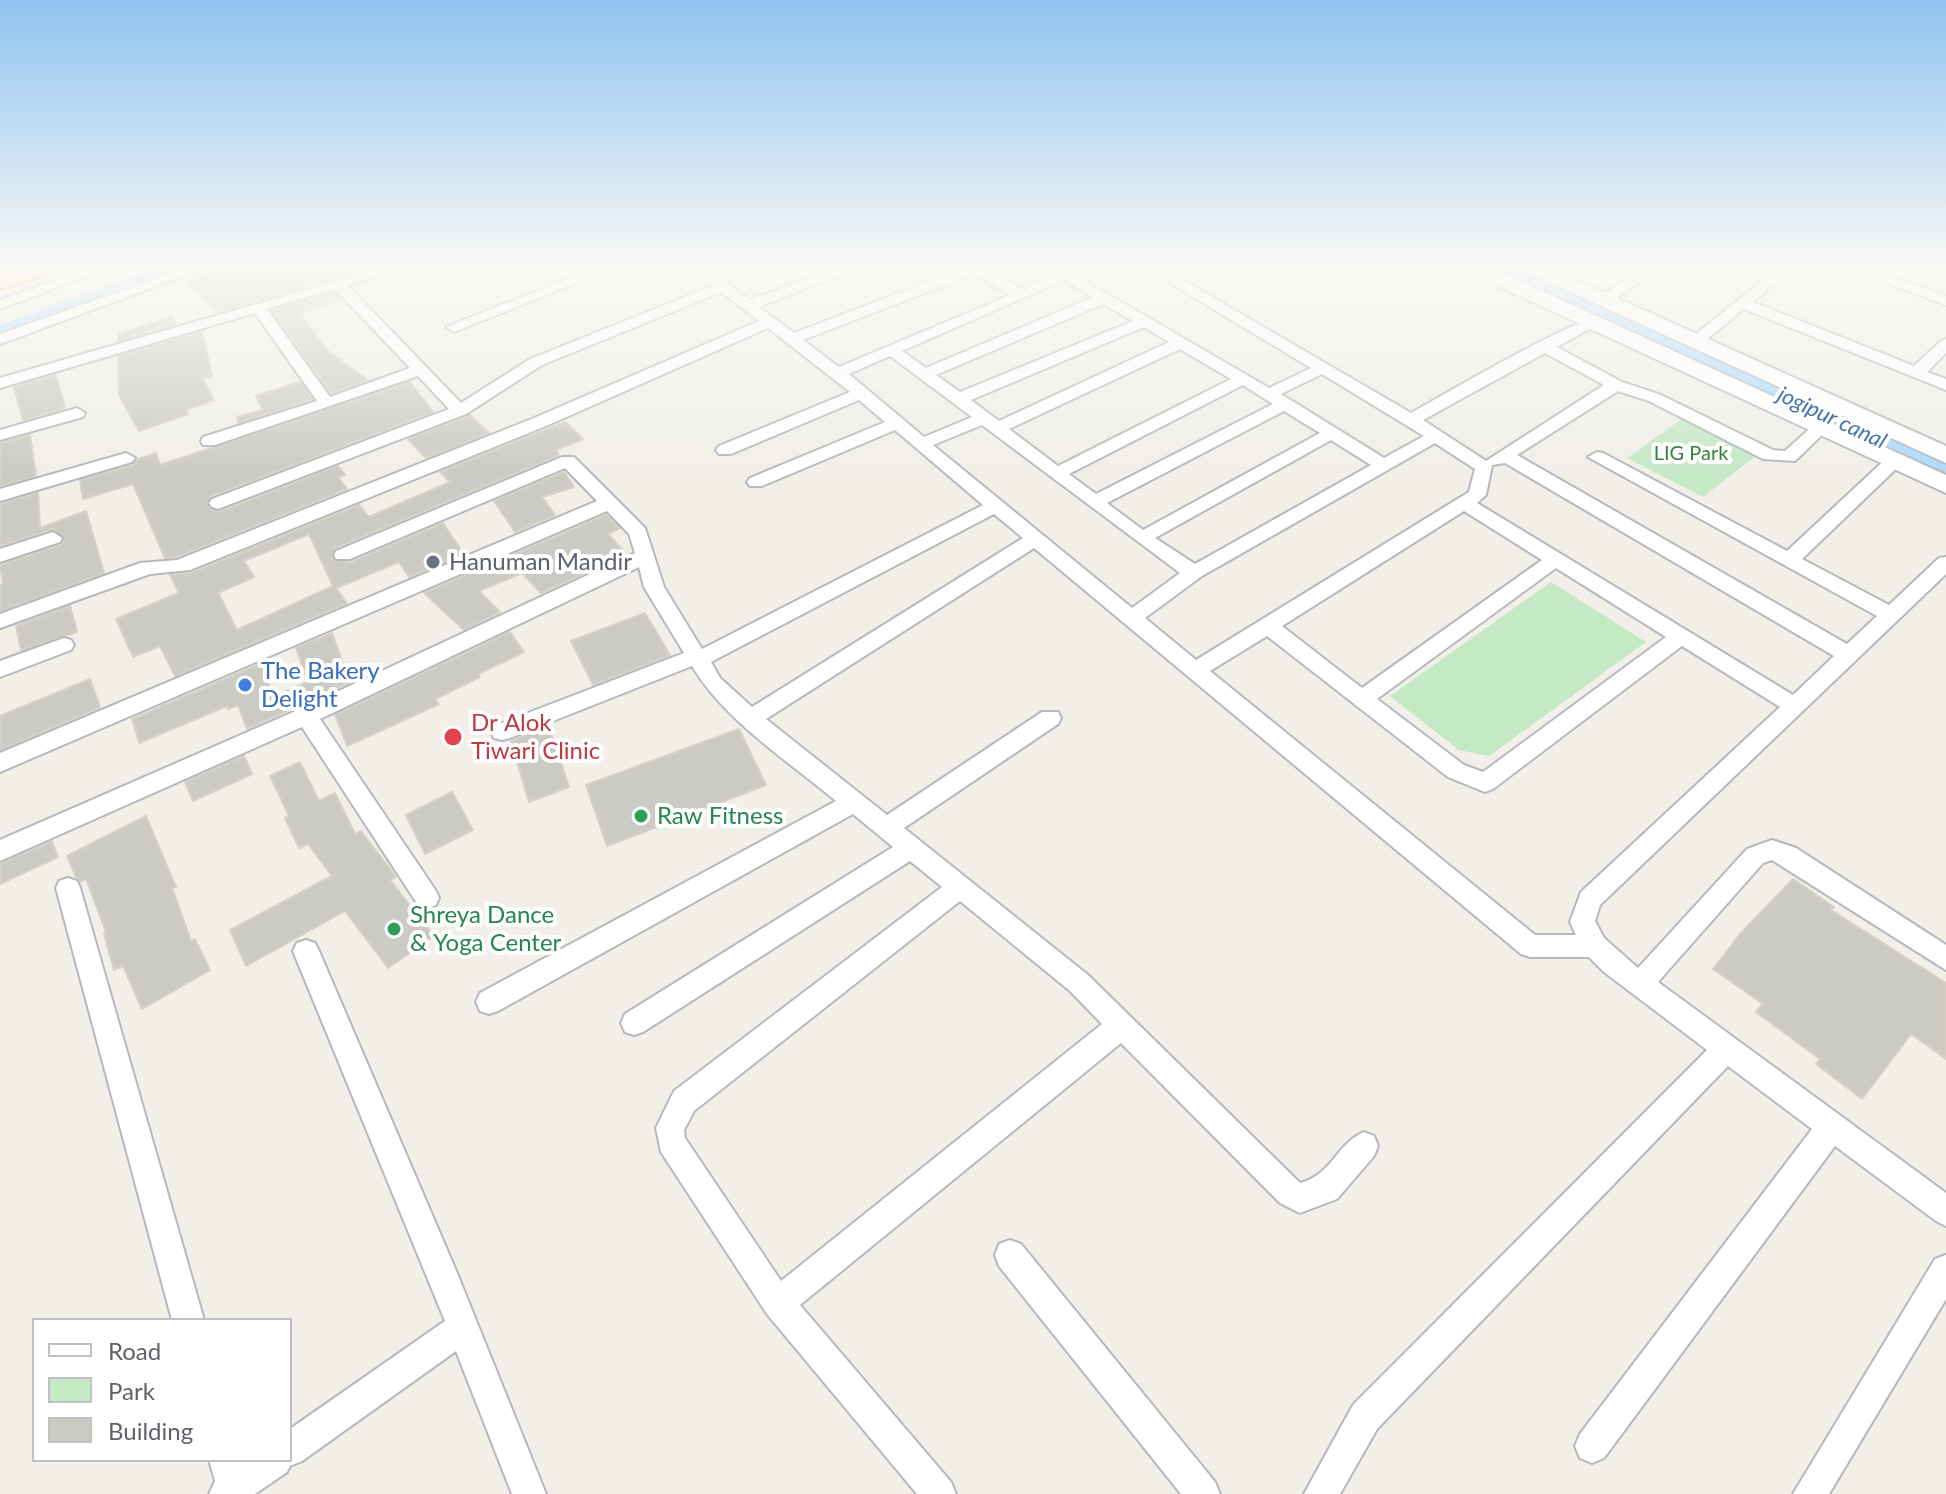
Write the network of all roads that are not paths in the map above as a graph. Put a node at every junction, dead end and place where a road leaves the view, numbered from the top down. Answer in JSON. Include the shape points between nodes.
{"nodes":[{"id":1,"x":163,"y":336,"type":"edge"},
{"id":2,"x":279,"y":336,"type":"edge"},
{"id":3,"x":387,"y":336,"type":"edge"},
{"id":4,"x":601,"y":336,"type":"edge"},
{"id":5,"x":738,"y":336,"type":"edge"},
{"id":6,"x":791,"y":336,"type":"edge"},
{"id":7,"x":800,"y":336,"type":"edge"},
{"id":8,"x":925,"y":336,"type":"edge"},
{"id":9,"x":1015,"y":336,"type":"edge"},
{"id":10,"x":1110,"y":336,"type":"edge"},
{"id":11,"x":1167,"y":336,"type":"edge"},
{"id":12,"x":1265,"y":336,"type":"edge"},
{"id":13,"x":1564,"y":336,"type":"edge"},
{"id":14,"x":1621,"y":336,"type":"edge"},
{"id":15,"x":1681,"y":336,"type":"edge"},
{"id":16,"x":1703,"y":336,"type":"edge"},
{"id":17,"x":1823,"y":336,"type":"edge"},
{"id":18,"x":794,"y":338,"type":"junction"},
{"id":19,"x":1695,"y":342,"type":"junction"},
{"id":20,"x":1180,"y":343,"type":"junction"},
{"id":21,"x":1946,"y":344,"type":"edge"},
{"id":22,"x":1544,"y":346,"type":"junction"},
{"id":23,"x":891,"y":350,"type":"junction"},
{"id":24,"x":1320,"y":369,"type":"junction"},
{"id":25,"x":420,"y":370,"type":"junction"},
{"id":26,"x":838,"y":373,"type":"junction"},
{"id":27,"x":1916,"y":373,"type":"junction"},
{"id":28,"x":925,"y":374,"type":"junction"},
{"id":29,"x":1243,"y":379,"type":"junction"},
{"id":30,"x":0,"y":383,"type":"edge"},
{"id":31,"x":1616,"y":385,"type":"junction"},
{"id":32,"x":1946,"y":385,"type":"edge"},
{"id":33,"x":861,"y":393,"type":"junction"},
{"id":34,"x":1269,"y":394,"type":"junction"},
{"id":35,"x":961,"y":398,"type":"junction"},
{"id":36,"x":326,"y":403,"type":"junction"},
{"id":37,"x":1285,"y":404,"type":"junction"},
{"id":38,"x":460,"y":411,"type":"junction"},
{"id":39,"x":77,"y":413,"type":"dead end"},
{"id":40,"x":1411,"y":420,"type":"junction"},
{"id":41,"x":993,"y":422,"type":"junction"},
{"id":42,"x":897,"y":423,"type":"junction"},
{"id":43,"x":1821,"y":428,"type":"junction"},
{"id":44,"x":1332,"y":433,"type":"junction"},
{"id":45,"x":0,"y":435,"type":"edge"},
{"id":46,"x":1435,"y":436,"type":"junction"},
{"id":47,"x":209,"y":441,"type":"dead end"},
{"id":48,"x":921,"y":444,"type":"junction"},
{"id":49,"x":725,"y":450,"type":"dead end"},
{"id":50,"x":1504,"y":455,"type":"junction"},
{"id":51,"x":1946,"y":455,"type":"edge"},
{"id":52,"x":1597,"y":457,"type":"dead end"},
{"id":53,"x":126,"y":458,"type":"dead end"},
{"id":54,"x":1894,"y":461,"type":"junction"},
{"id":55,"x":1383,"y":465,"type":"junction"},
{"id":56,"x":1484,"y":467,"type":"junction"},
{"id":57,"x":1056,"y":474,"type":"junction"},
{"id":58,"x":756,"y":482,"type":"dead end"},
{"id":59,"x":1946,"y":485,"type":"edge"},
{"id":60,"x":0,"y":495,"type":"edge"},
{"id":61,"x":611,"y":502,"type":"junction"},
{"id":62,"x":1095,"y":502,"type":"junction"},
{"id":63,"x":218,"y":503,"type":"dead end"},
{"id":64,"x":1464,"y":503,"type":"junction"},
{"id":65,"x":995,"y":506,"type":"junction"},
{"id":66,"x":53,"y":538,"type":"dead end"},
{"id":67,"x":1142,"y":538,"type":"junction"},
{"id":68,"x":1035,"y":539,"type":"junction"},
{"id":69,"x":343,"y":555,"type":"dead end"},
{"id":70,"x":0,"y":556,"type":"edge"},
{"id":71,"x":645,"y":556,"type":"junction"},
{"id":72,"x":1556,"y":559,"type":"junction"},
{"id":73,"x":1789,"y":560,"type":"junction"},
{"id":74,"x":1946,"y":563,"type":"edge"},
{"id":75,"x":1195,"y":571,"type":"junction"},
{"id":76,"x":1891,"y":615,"type":"junction"},
{"id":77,"x":1131,"y":618,"type":"junction"},
{"id":78,"x":0,"y":621,"type":"edge"},
{"id":79,"x":1267,"y":625,"type":"junction"},
{"id":80,"x":1681,"y":636,"type":"junction"},
{"id":81,"x":64,"y":645,"type":"dead end"},
{"id":82,"x":1849,"y":655,"type":"junction"},
{"id":83,"x":697,"y":658,"type":"junction"},
{"id":84,"x":0,"y":669,"type":"edge"},
{"id":85,"x":1195,"y":671,"type":"junction"},
{"id":86,"x":1362,"y":699,"type":"junction"},
{"id":87,"x":1795,"y":706,"type":"junction"},
{"id":88,"x":306,"y":716,"type":"junction"},
{"id":89,"x":750,"y":718,"type":"junction"},
{"id":90,"x":1050,"y":718,"type":"dead end"},
{"id":91,"x":502,"y":732,"type":"dead end"},
{"id":92,"x":0,"y":763,"type":"edge"},
{"id":93,"x":854,"y":802,"type":"junction"},
{"id":94,"x":886,"y":828,"type":"junction"},
{"id":95,"x":911,"y":848,"type":"junction"},
{"id":96,"x":0,"y":851,"type":"edge"},
{"id":97,"x":961,"y":886,"type":"junction"},
{"id":98,"x":68,"y":888,"type":"dead end"},
{"id":99,"x":427,"y":898,"type":"dead end"},
{"id":100,"x":1595,"y":946,"type":"junction"},
{"id":101,"x":306,"y":951,"type":"dead end"},
{"id":102,"x":1946,"y":959,"type":"edge"},
{"id":103,"x":1640,"y":984,"type":"junction"},
{"id":104,"x":489,"y":1002,"type":"dead end"},
{"id":105,"x":634,"y":1023,"type":"dead end"},
{"id":106,"x":1122,"y":1025,"type":"junction"},
{"id":107,"x":1727,"y":1048,"type":"junction"},
{"id":108,"x":1832,"y":1126,"type":"junction"},
{"id":109,"x":1364,"y":1146,"type":"dead end"},
{"id":110,"x":1946,"y":1211,"type":"edge"},
{"id":111,"x":1010,"y":1255,"type":"dead end"},
{"id":112,"x":1946,"y":1270,"type":"edge"},
{"id":113,"x":778,"y":1303,"type":"junction"},
{"id":114,"x":187,"y":1318,"type":"edge"},
{"id":115,"x":463,"y":1327,"type":"junction"},
{"id":116,"x":1592,"y":1446,"type":"dead end"},
{"id":117,"x":292,"y":1448,"type":"edge"},
{"id":118,"x":271,"y":1462,"type":"edge"},
{"id":119,"x":231,"y":1484,"type":"edge"},
{"id":120,"x":529,"y":1494,"type":"edge"},
{"id":121,"x":939,"y":1494,"type":"edge"},
{"id":122,"x":1203,"y":1494,"type":"edge"},
{"id":123,"x":1321,"y":1494,"type":"edge"},
{"id":124,"x":1810,"y":1494,"type":"edge"}],
"edges":[{"from":1,"to":30,"type":"street"},
{"from":2,"to":36,"type":"street"},
{"from":3,"to":25,"type":"street"},
{"from":4,"to":38,"type":"street","via":[[536,362]]},
{"from":5,"to":78,"type":"street","via":[[540,422],[183,565],[147,568]]},
{"from":6,"to":18,"type":"street"},
{"from":7,"to":18,"type":"street"},
{"from":8,"to":23,"type":"street"},
{"from":9,"to":28,"type":"street"},
{"from":10,"to":35,"type":"street"},
{"from":11,"to":20,"type":"street"},
{"from":12,"to":24,"type":"street"},
{"from":13,"to":22,"type":"street"},
{"from":14,"to":43,"type":"street"},
{"from":15,"to":19,"type":"street"},
{"from":16,"to":19,"type":"street"},
{"from":17,"to":27,"type":"street"},
{"from":18,"to":26,"type":"street"},
{"from":19,"to":51,"type":"street"},
{"from":20,"to":29,"type":"street"},
{"from":20,"to":41,"type":"street"},
{"from":21,"to":27,"type":"street"},
{"from":22,"to":31,"type":"street"},
{"from":22,"to":40,"type":"street"},
{"from":23,"to":26,"type":"street"},
{"from":23,"to":28,"type":"street"},
{"from":24,"to":34,"type":"street"},
{"from":24,"to":40,"type":"street"},
{"from":25,"to":36,"type":"street"},
{"from":25,"to":38,"type":"street"},
{"from":26,"to":33,"type":"street"},
{"from":27,"to":32,"type":"street"},
{"from":28,"to":35,"type":"street"},
{"from":29,"to":34,"type":"street"},
{"from":29,"to":57,"type":"street"},
{"from":31,"to":43,"type":"street","via":[[1655,398],[1769,455],[1789,457]]},
{"from":31,"to":50,"type":"street"},
{"from":33,"to":42,"type":"street"},
{"from":33,"to":49,"type":"street"},
{"from":34,"to":37,"type":"street"},
{"from":35,"to":41,"type":"street"},
{"from":36,"to":47,"type":"street"},
{"from":37,"to":44,"type":"street"},
{"from":37,"to":62,"type":"street"},
{"from":38,"to":63,"type":"street"},
{"from":39,"to":45,"type":"street"},
{"from":40,"to":46,"type":"street"},
{"from":41,"to":48,"type":"street"},
{"from":41,"to":57,"type":"street"},
{"from":42,"to":48,"type":"street"},
{"from":42,"to":58,"type":"street"},
{"from":43,"to":54,"type":"street"},
{"from":44,"to":55,"type":"street"},
{"from":44,"to":67,"type":"street"},
{"from":46,"to":55,"type":"street"},
{"from":46,"to":56,"type":"street"},
{"from":48,"to":65,"type":"street"},
{"from":50,"to":56,"type":"street"},
{"from":50,"to":82,"type":"street"},
{"from":52,"to":73,"type":"street"},
{"from":53,"to":60,"type":"street"},
{"from":54,"to":59,"type":"street"},
{"from":54,"to":73,"type":"street"},
{"from":55,"to":75,"type":"street"},
{"from":56,"to":64,"type":"street","via":[[1477,495]]},
{"from":57,"to":62,"type":"street"},
{"from":61,"to":69,"type":"street","via":[[568,461]]},
{"from":61,"to":71,"type":"street","via":[[638,532]]},
{"from":61,"to":92,"type":"street"},
{"from":62,"to":67,"type":"street"},
{"from":64,"to":72,"type":"street"},
{"from":64,"to":79,"type":"street"},
{"from":65,"to":68,"type":"street"},
{"from":65,"to":83,"type":"street"},
{"from":66,"to":70,"type":"street"},
{"from":67,"to":75,"type":"street"},
{"from":68,"to":77,"type":"street"},
{"from":68,"to":89,"type":"street"},
{"from":71,"to":83,"type":"street","via":[[654,587]]},
{"from":71,"to":88,"type":"street"},
{"from":72,"to":80,"type":"street"},
{"from":72,"to":86,"type":"street"},
{"from":73,"to":76,"type":"street"},
{"from":74,"to":76,"type":"street"},
{"from":75,"to":77,"type":"street"},
{"from":76,"to":82,"type":"street"},
{"from":77,"to":85,"type":"street"},
{"from":79,"to":85,"type":"street"},
{"from":79,"to":86,"type":"street"},
{"from":80,"to":86,"type":"street","via":[[1485,783],[1456,771]]},
{"from":80,"to":87,"type":"street"},
{"from":81,"to":84,"type":"street"},
{"from":82,"to":87,"type":"street"},
{"from":83,"to":89,"type":"street","via":[[713,683]]},
{"from":83,"to":91,"type":"street"},
{"from":85,"to":100,"type":"street","via":[[1530,946]]},
{"from":87,"to":100,"type":"street","via":[[1590,899],[1582,922]]},
{"from":88,"to":96,"type":"street"},
{"from":88,"to":99,"type":"street"},
{"from":89,"to":93,"type":"street"},
{"from":90,"to":94,"type":"street"},
{"from":93,"to":94,"type":"street"},
{"from":93,"to":104,"type":"street"},
{"from":94,"to":95,"type":"street"},
{"from":95,"to":97,"type":"street"},
{"from":95,"to":105,"type":"street"},
{"from":97,"to":106,"type":"street"},
{"from":97,"to":113,"type":"street","via":[[675,1113],[671,1142]]},
{"from":98,"to":114,"type":"street"},
{"from":100,"to":103,"type":"street"},
{"from":101,"to":115,"type":"street"},
{"from":102,"to":103,"type":"street","via":[[1788,855],[1772,850],[1755,856]]},
{"from":103,"to":107,"type":"street"},
{"from":106,"to":109,"type":"street","via":[[1290,1193],[1300,1198],[1327,1189]]},
{"from":106,"to":113,"type":"street"},
{"from":107,"to":108,"type":"street"},
{"from":107,"to":123,"type":"street","via":[[1365,1417]]},
{"from":108,"to":110,"type":"street"},
{"from":108,"to":116,"type":"street"},
{"from":111,"to":122,"type":"street"},
{"from":112,"to":124,"type":"street"},
{"from":113,"to":121,"type":"street"},
{"from":115,"to":117,"type":"street"},
{"from":115,"to":120,"type":"street"},
{"from":118,"to":119,"type":"street"}]}
